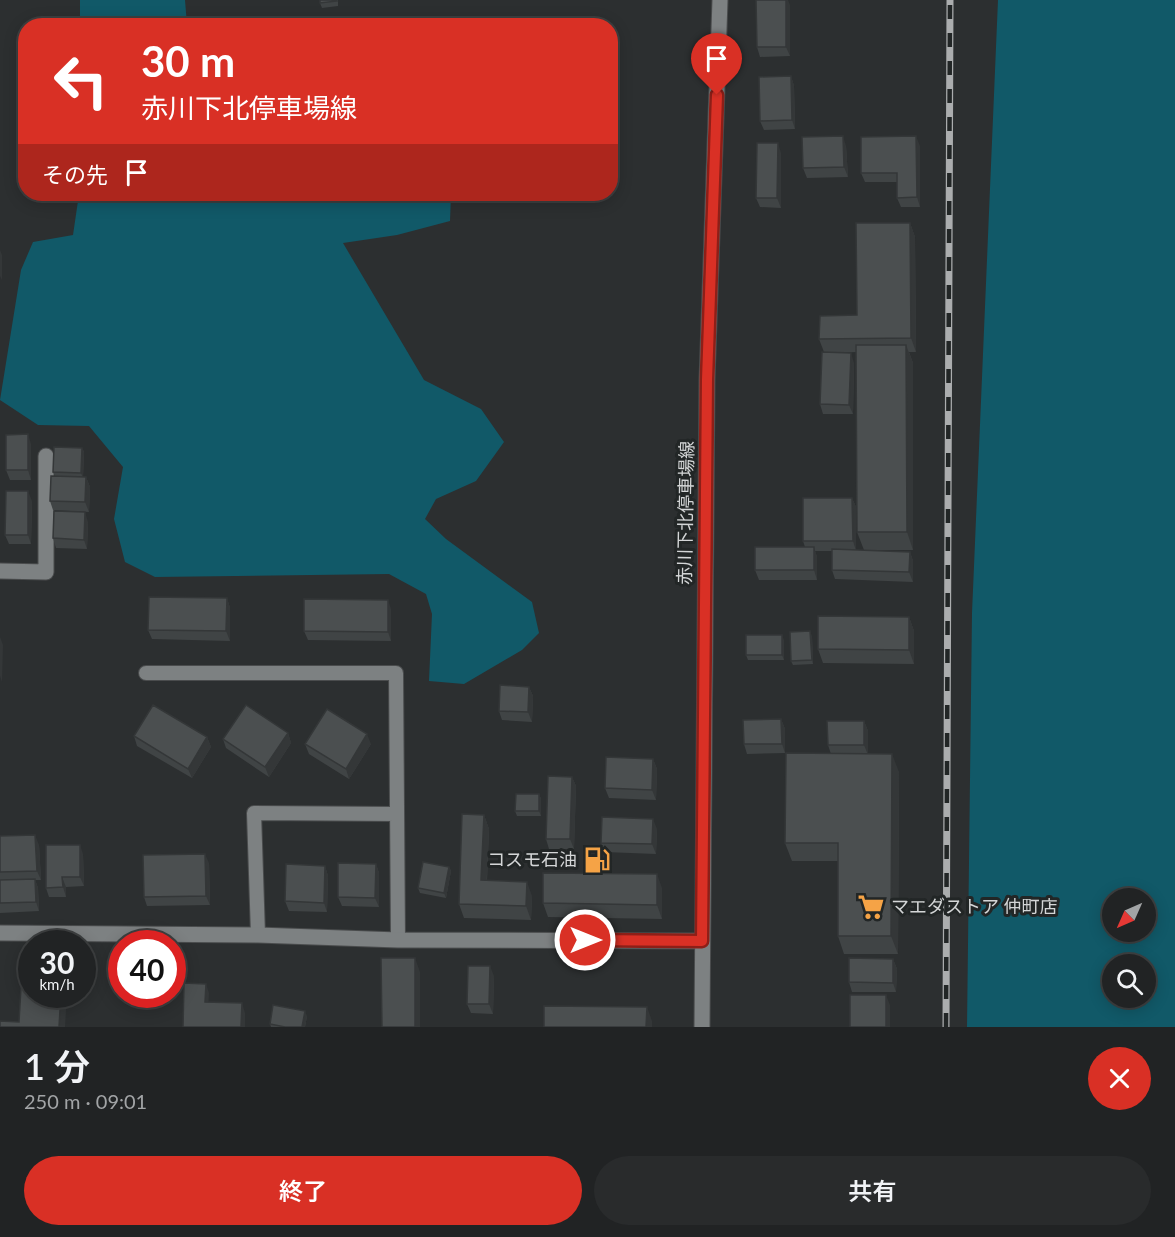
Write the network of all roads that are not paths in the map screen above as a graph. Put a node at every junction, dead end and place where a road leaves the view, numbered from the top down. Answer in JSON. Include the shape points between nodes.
{"nodes":[{"id":1,"x":720,"y":0,"type":"edge"},
{"id":2,"x":46,"y":456,"type":"dead end"},
{"id":3,"x":0,"y":571,"type":"edge"},
{"id":4,"x":146,"y":673,"type":"dead end"},
{"id":5,"x":397,"y":814,"type":"junction"},
{"id":6,"x":0,"y":933,"type":"edge"},
{"id":7,"x":258,"y":935,"type":"junction"},
{"id":8,"x":398,"y":940,"type":"junction"},
{"id":9,"x":702,"y":941,"type":"junction"},
{"id":10,"x":702,"y":1027,"type":"edge"}],
"edges":[{"from":1,"to":9,"type":"main road","name":"赤川下北停車場線","via":[[707,380]]},
{"from":2,"to":3,"type":"main road","via":[[46,572]]},
{"from":4,"to":5,"type":"lane","via":[[396,673]]},
{"from":5,"to":7,"type":"lane","via":[[254,813]]},
{"from":5,"to":8,"type":"lane"},
{"from":6,"to":7,"type":"main road"},
{"from":7,"to":8,"type":"main road"},
{"from":8,"to":9,"type":"main road"},
{"from":9,"to":10,"type":"main road","name":"赤川下北停車場線"}]}
